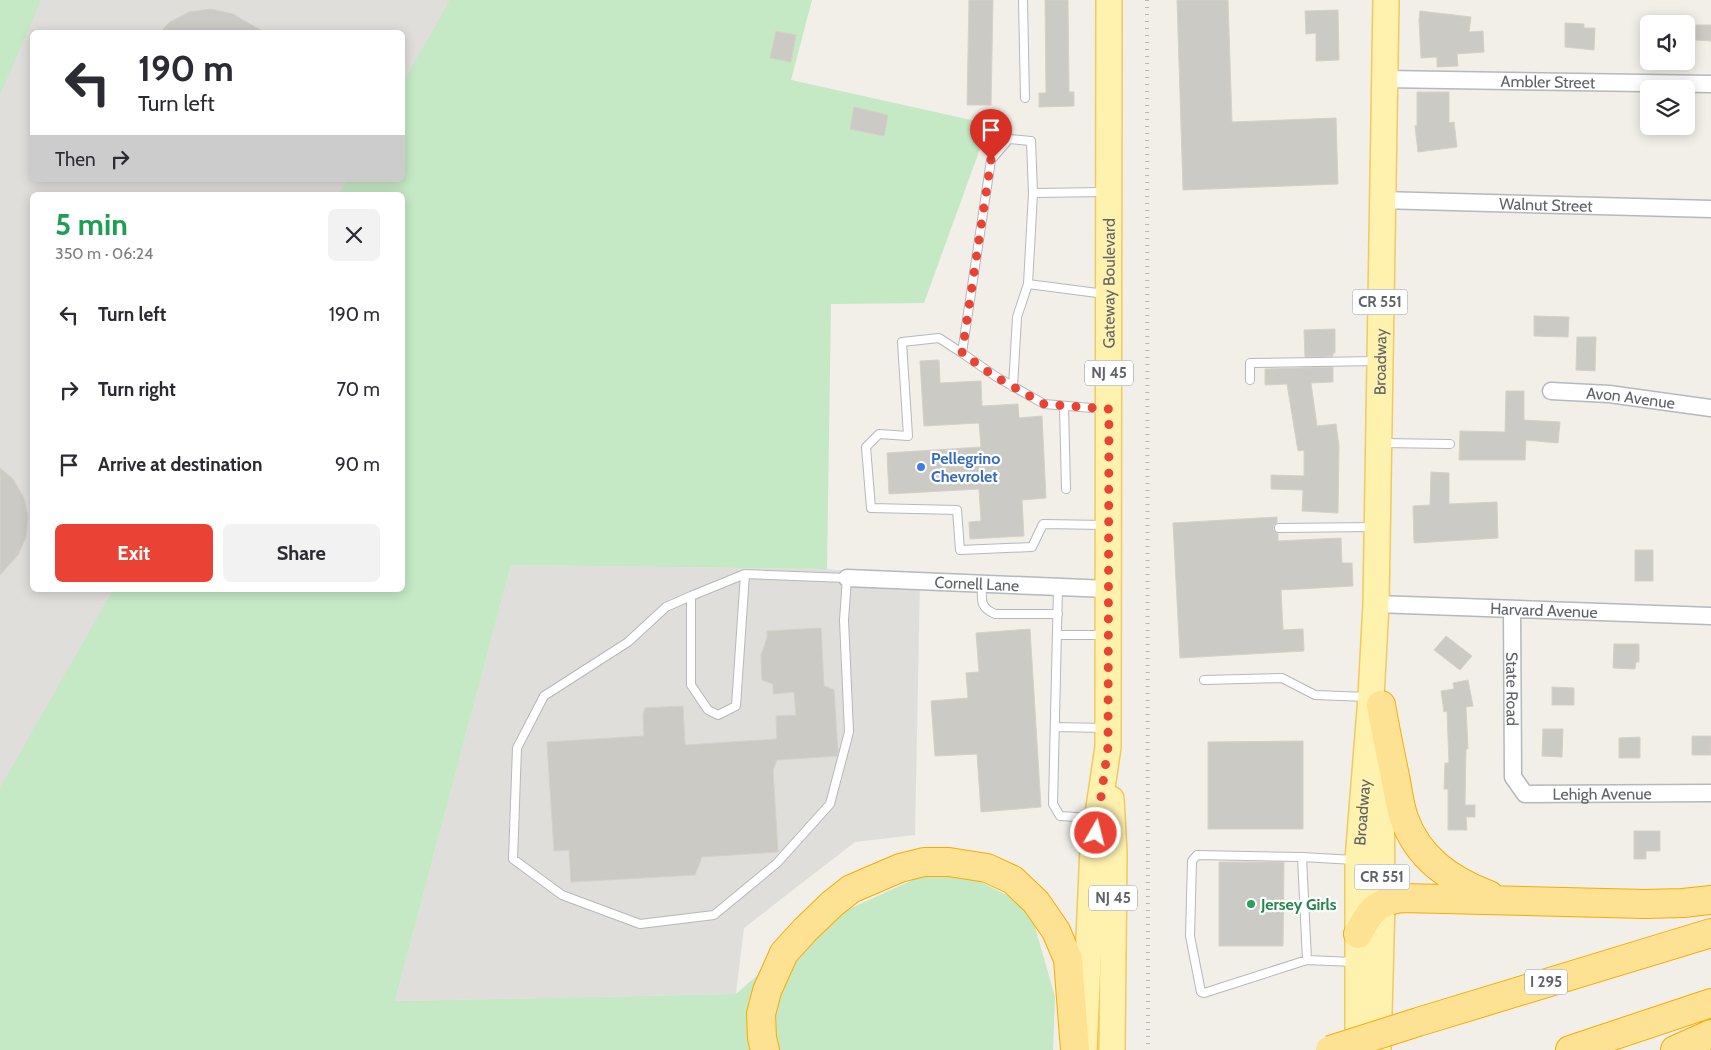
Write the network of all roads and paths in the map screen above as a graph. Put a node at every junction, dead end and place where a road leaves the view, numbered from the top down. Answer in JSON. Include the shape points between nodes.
{"nodes":[{"id":1,"x":1023,"y":0,"type":"edge"},
{"id":2,"x":1109,"y":0,"type":"edge"},
{"id":3,"x":1386,"y":0,"type":"edge"},
{"id":4,"x":1384,"y":79,"type":"junction"},
{"id":5,"x":1711,"y":84,"type":"edge"},
{"id":6,"x":1025,"y":98,"type":"dead end"},
{"id":7,"x":1109,"y":192,"type":"junction"},
{"id":8,"x":1033,"y":193,"type":"junction"},
{"id":9,"x":1381,"y":200,"type":"junction"},
{"id":10,"x":1711,"y":209,"type":"edge"},
{"id":11,"x":1028,"y":284,"type":"junction"},
{"id":12,"x":1109,"y":294,"type":"junction"},
{"id":13,"x":962,"y":353,"type":"junction"},
{"id":14,"x":1379,"y":361,"type":"junction"},
{"id":15,"x":1250,"y":380,"type":"dead end"},
{"id":16,"x":1013,"y":387,"type":"junction"},
{"id":17,"x":1551,"y":391,"type":"dead end"},
{"id":18,"x":1064,"y":406,"type":"junction"},
{"id":19,"x":1711,"y":408,"type":"edge"},
{"id":20,"x":1109,"y":409,"type":"junction"},
{"id":21,"x":1378,"y":443,"type":"junction"},
{"id":22,"x":1450,"y":444,"type":"dead end"},
{"id":23,"x":1066,"y":489,"type":"dead end"},
{"id":24,"x":1108,"y":525,"type":"junction"},
{"id":25,"x":1377,"y":527,"type":"junction"},
{"id":26,"x":1279,"y":528,"type":"dead end"},
{"id":27,"x":746,"y":574,"type":"junction"},
{"id":28,"x":846,"y":578,"type":"junction"},
{"id":29,"x":982,"y":584,"type":"junction"},
{"id":30,"x":1058,"y":587,"type":"junction"},
{"id":31,"x":1108,"y":589,"type":"junction"},
{"id":32,"x":690,"y":596,"type":"junction"},
{"id":33,"x":1376,"y":604,"type":"junction"},
{"id":34,"x":1512,"y":609,"type":"junction"},
{"id":35,"x":1058,"y":614,"type":"junction"},
{"id":36,"x":1711,"y":616,"type":"edge"},
{"id":37,"x":1057,"y":635,"type":"junction"},
{"id":38,"x":1108,"y":635,"type":"junction"},
{"id":39,"x":1204,"y":680,"type":"dead end"},
{"id":40,"x":1377,"y":700,"type":"junction"},
{"id":41,"x":1055,"y":727,"type":"junction"},
{"id":42,"x":1108,"y":738,"type":"junction"},
{"id":43,"x":1513,"y":768,"type":"joint"},
{"id":44,"x":1711,"y":793,"type":"edge"},
{"id":45,"x":1098,"y":818,"type":"junction"},
{"id":46,"x":1302,"y":857,"type":"junction"},
{"id":47,"x":1358,"y":860,"type":"junction"},
{"id":48,"x":1711,"y":900,"type":"edge"},
{"id":49,"x":1512,"y":902,"type":"junction"},
{"id":50,"x":1382,"y":903,"type":"junction"},
{"id":51,"x":1711,"y":933,"type":"edge"},
{"id":52,"x":1358,"y":934,"type":"junction"},
{"id":53,"x":1307,"y":960,"type":"junction"},
{"id":54,"x":1357,"y":962,"type":"junction"},
{"id":55,"x":1711,"y":1003,"type":"edge"},
{"id":56,"x":1711,"y":1034,"type":"edge"},
{"id":57,"x":1360,"y":1043,"type":"edge"},
{"id":58,"x":765,"y":1050,"type":"edge"},
{"id":59,"x":1076,"y":1050,"type":"edge"},
{"id":60,"x":1084,"y":1050,"type":"edge"},
{"id":61,"x":1112,"y":1050,"type":"edge"},
{"id":62,"x":1330,"y":1050,"type":"edge"},
{"id":63,"x":1378,"y":1050,"type":"edge"},
{"id":64,"x":1570,"y":1050,"type":"edge"},
{"id":65,"x":1675,"y":1050,"type":"edge"}],
"edges":[{"from":1,"to":6,"type":"lane"},
{"from":2,"to":7,"type":"main road","name":"Gateway Boulevard","number":"NJ 45"},
{"from":3,"to":4,"type":"main road","name":"Broadway","number":"CR 551"},
{"from":4,"to":5,"type":"street","name":"Ambler Street"},
{"from":4,"to":9,"type":"main road","name":"Broadway","number":"CR 551"},
{"from":7,"to":8,"type":"lane"},
{"from":7,"to":12,"type":"main road","name":"Gateway Boulevard","number":"NJ 45"},
{"from":8,"to":11,"type":"lane"},
{"from":8,"to":13,"type":"lane","via":[[1031,141],[1009,139],[991,160]]},
{"from":9,"to":10,"type":"street","name":"Walnut Street"},
{"from":9,"to":14,"type":"main road","name":"Broadway","number":"CR 551"},
{"from":11,"to":12,"type":"lane"},
{"from":11,"to":16,"type":"lane","via":[[1017,317]]},
{"from":12,"to":20,"type":"main road","name":"Gateway Boulevard","number":"NJ 45"},
{"from":13,"to":16,"type":"lane"},
{"from":13,"to":24,"type":"lane","via":[[939,338],[902,342],[908,436],[879,434],[866,446],[871,508],[957,510],[960,550],[1032,547],[1043,524]]},
{"from":14,"to":15,"type":"lane","via":[[1250,363]]},
{"from":14,"to":21,"type":"main road","name":"Broadway","number":"CR 551"},
{"from":16,"to":18,"type":"lane","via":[[1044,404]]},
{"from":17,"to":19,"type":"street","name":"Avon Avenue","via":[[1609,394]]},
{"from":18,"to":20,"type":"lane"},
{"from":18,"to":23,"type":"lane"},
{"from":20,"to":24,"type":"main road","name":"Gateway Boulevard","number":"NJ 45"},
{"from":21,"to":22,"type":"lane"},
{"from":21,"to":25,"type":"main road","name":"Broadway","number":"CR 551"},
{"from":24,"to":31,"type":"main road","name":"Gateway Boulevard","number":"NJ 45"},
{"from":25,"to":26,"type":"lane"},
{"from":25,"to":33,"type":"main road","name":"Broadway","number":"CR 551"},
{"from":27,"to":28,"type":"lane"},
{"from":27,"to":32,"type":"lane"},
{"from":27,"to":32,"type":"lane","via":[[736,706],[718,715],[708,710],[691,685]]},
{"from":28,"to":29,"type":"street","name":"Cornell Lane"},
{"from":28,"to":32,"type":"lane","via":[[844,620],[849,732],[830,804],[777,863],[714,915],[640,924],[562,895],[513,859],[517,748],[544,696],[628,642],[666,607]]},
{"from":29,"to":30,"type":"street","name":"Cornell Lane"},
{"from":29,"to":35,"type":"lane","via":[[982,605],[996,614]]},
{"from":30,"to":31,"type":"street","name":"Cornell Lane"},
{"from":30,"to":35,"type":"lane"},
{"from":31,"to":38,"type":"main road","name":"Gateway Boulevard","number":"NJ 45"},
{"from":33,"to":34,"type":"street","name":"Harvard Avenue"},
{"from":33,"to":40,"type":"main road","name":"Broadway","number":"CR 551"},
{"from":34,"to":36,"type":"street","name":"Harvard Avenue"},
{"from":34,"to":43,"type":"street","name":"State Road"},
{"from":35,"to":37,"type":"lane"},
{"from":37,"to":38,"type":"lane"},
{"from":37,"to":41,"type":"lane"},
{"from":38,"to":42,"type":"main road","name":"Gateway Boulevard","number":"NJ 45"},
{"from":39,"to":40,"type":"lane","via":[[1282,678],[1315,695]]},
{"from":40,"to":47,"type":"main road","name":"Broadway","number":"CR 551"},
{"from":40,"to":49,"type":"highway","via":[[1402,810],[1419,848],[1433,864],[1458,881]]},
{"from":40,"to":50,"type":"main road","name":"Broadway","number":"CR 551"},
{"from":41,"to":42,"type":"lane"},
{"from":41,"to":45,"type":"lane","via":[[1055,810],[1060,816]]},
{"from":42,"to":45,"type":"main road","name":"Gateway Boulevard","number":"NJ 45"},
{"from":42,"to":61,"type":"main road","number":"NJ 45","via":[[1114,854]]},
{"from":43,"to":44,"type":"street","name":"Lehigh Avenue","via":[[1513,777],[1526,794]]},
{"from":45,"to":60,"type":"main road","name":"Gateway Boulevard","number":"NJ 45","via":[[1093,848]]},
{"from":46,"to":47,"type":"lane"},
{"from":46,"to":53,"type":"lane"},
{"from":46,"to":53,"type":"lane","via":[[1194,858],[1190,936],[1200,990],[1204,993]]},
{"from":47,"to":52,"type":"main road","name":"Broadway","number":"CR 551"},
{"from":48,"to":49,"type":"highway","via":[[1645,904]]},
{"from":49,"to":50,"type":"highway","via":[[1402,898]]},
{"from":50,"to":52,"type":"highway","via":[[1368,914]]},
{"from":50,"to":63,"type":"main road","name":"Broadway","number":"CR 551"},
{"from":51,"to":62,"type":"highway","number":"I 295","bridge":true},
{"from":52,"to":54,"type":"main road","name":"Broadway","number":"CR 551"},
{"from":53,"to":54,"type":"lane"},
{"from":54,"to":57,"type":"main road","name":"Broadway","number":"CR 551"},
{"from":55,"to":64,"type":"highway"},
{"from":56,"to":65,"type":"highway"},
{"from":58,"to":59,"type":"highway","via":[[761,1014],[767,991],[784,953],[832,904],[852,889],[900,868],[924,862],[987,868],[1012,880],[1036,902],[1056,931],[1068,959]]}]}
